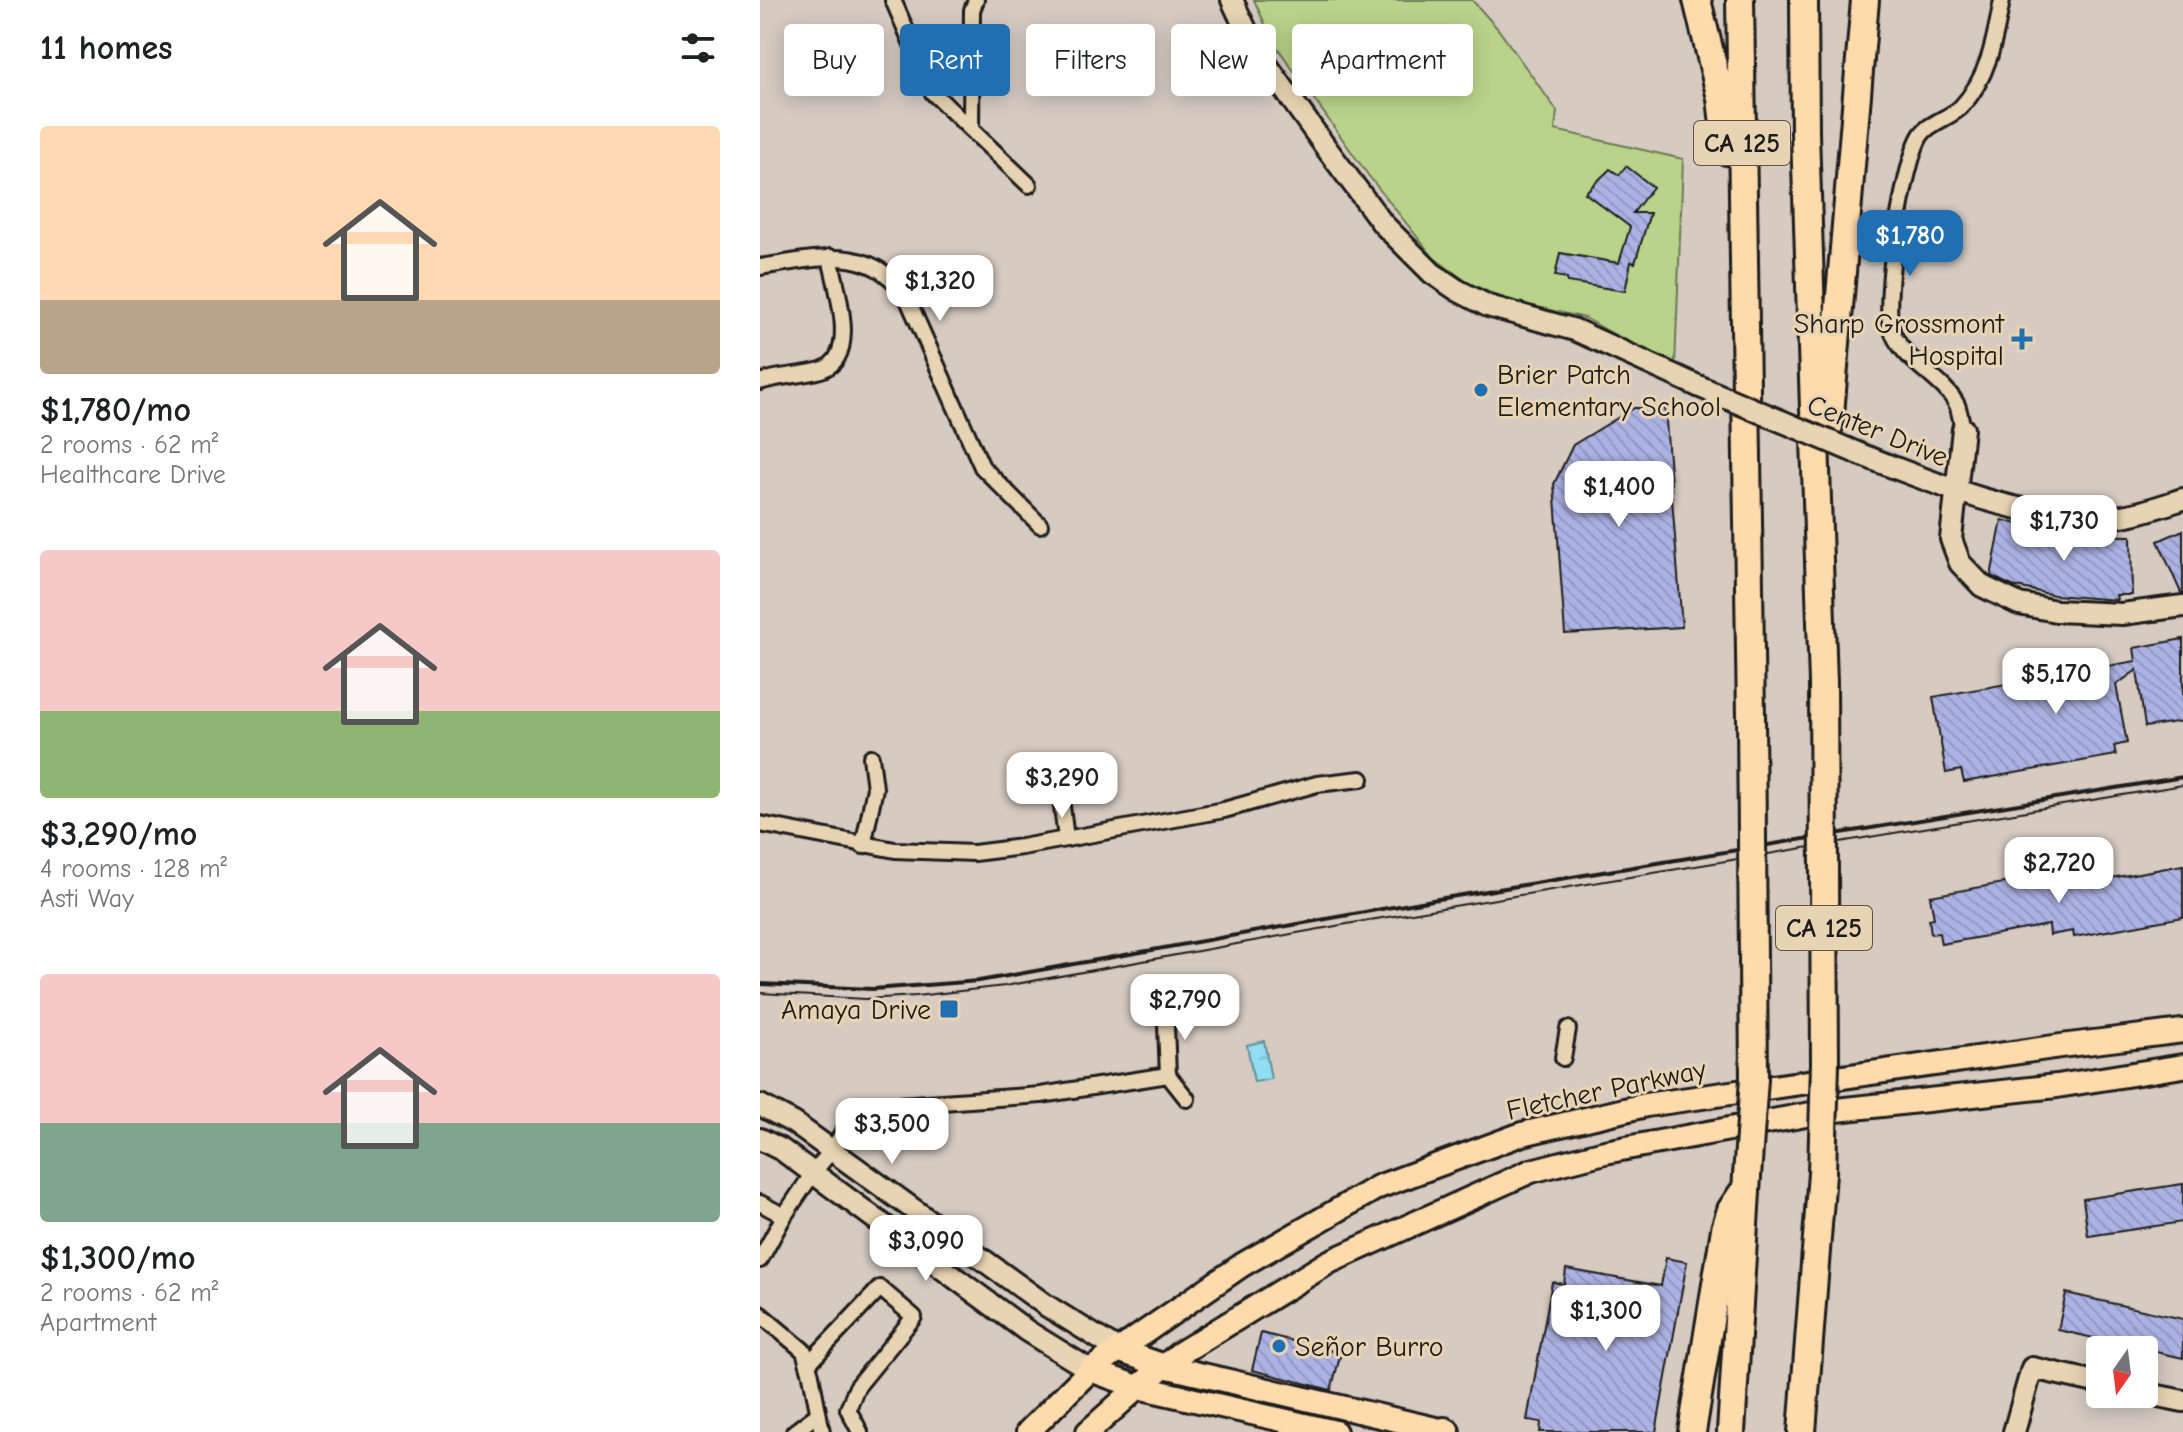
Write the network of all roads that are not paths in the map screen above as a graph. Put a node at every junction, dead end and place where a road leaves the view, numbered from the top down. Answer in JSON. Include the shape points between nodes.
{"nodes":[{"id":1,"x":893,"y":0,"type":"edge"},
{"id":2,"x":976,"y":0,"type":"edge"},
{"id":3,"x":1232,"y":0,"type":"edge"},
{"id":4,"x":1699,"y":0,"type":"edge"},
{"id":5,"x":1740,"y":0,"type":"edge"},
{"id":6,"x":1804,"y":0,"type":"edge"},
{"id":7,"x":1864,"y":0,"type":"edge"},
{"id":8,"x":2002,"y":0,"type":"edge"},
{"id":9,"x":971,"y":128,"type":"junction"},
{"id":10,"x":1029,"y":185,"type":"dead end"},
{"id":11,"x":830,"y":257,"type":"junction"},
{"id":12,"x":760,"y":267,"type":"edge"},
{"id":13,"x":1743,"y":286,"type":"junction"},
{"id":14,"x":760,"y":382,"type":"edge"},
{"id":15,"x":1963,"y":429,"type":"joint"},
{"id":16,"x":1956,"y":491,"type":"junction"},
{"id":17,"x":2183,"y":499,"type":"edge"},
{"id":18,"x":1040,"y":525,"type":"dead end"},
{"id":19,"x":1819,"y":537,"type":"junction"},
{"id":20,"x":2183,"y":606,"type":"edge"},
{"id":21,"x":871,"y":757,"type":"dead end"},
{"id":22,"x":1361,"y":779,"type":"dead end"},
{"id":23,"x":1060,"y":790,"type":"dead end"},
{"id":24,"x":760,"y":824,"type":"edge"},
{"id":25,"x":1066,"y":839,"type":"junction"},
{"id":26,"x":863,"y":846,"type":"junction"},
{"id":27,"x":1187,"y":996,"type":"dead end"},
{"id":28,"x":1568,"y":1029,"type":"dead end"},
{"id":29,"x":2183,"y":1031,"type":"edge"},
{"id":30,"x":1563,"y":1058,"type":"dead end"},
{"id":31,"x":2183,"y":1066,"type":"edge"},
{"id":32,"x":1168,"y":1075,"type":"junction"},
{"id":33,"x":1187,"y":1099,"type":"dead end"},
{"id":34,"x":760,"y":1105,"type":"edge"},
{"id":35,"x":760,"y":1139,"type":"edge"},
{"id":36,"x":832,"y":1150,"type":"junction"},
{"id":37,"x":813,"y":1173,"type":"junction"},
{"id":38,"x":1748,"y":1180,"type":"junction"},
{"id":39,"x":760,"y":1203,"type":"edge"},
{"id":40,"x":784,"y":1216,"type":"junction"},
{"id":41,"x":760,"y":1260,"type":"edge"},
{"id":42,"x":760,"y":1314,"type":"edge"},
{"id":43,"x":1118,"y":1350,"type":"junction"},
{"id":44,"x":808,"y":1364,"type":"junction"},
{"id":45,"x":1164,"y":1366,"type":"junction"},
{"id":46,"x":1090,"y":1370,"type":"junction"},
{"id":47,"x":2086,"y":1380,"type":"edge"},
{"id":48,"x":1138,"y":1387,"type":"junction"},
{"id":49,"x":2158,"y":1396,"type":"edge"},
{"id":50,"x":2183,"y":1401,"type":"edge"},
{"id":51,"x":818,"y":1414,"type":"junction"},
{"id":52,"x":1802,"y":1429,"type":"edge"},
{"id":53,"x":794,"y":1432,"type":"edge"},
{"id":54,"x":822,"y":1432,"type":"edge"},
{"id":55,"x":860,"y":1432,"type":"edge"},
{"id":56,"x":1028,"y":1432,"type":"edge"},
{"id":57,"x":1088,"y":1432,"type":"edge"},
{"id":58,"x":1335,"y":1432,"type":"edge"},
{"id":59,"x":1445,"y":1432,"type":"edge"},
{"id":60,"x":1692,"y":1432,"type":"edge"},
{"id":61,"x":1731,"y":1432,"type":"edge"},
{"id":62,"x":2014,"y":1432,"type":"edge"}],
"edges":[{"from":1,"to":9,"type":"street","via":[[933,93]]},
{"from":2,"to":9,"type":"street"},
{"from":3,"to":16,"type":"street","name":"Center Drive","bridge":true,"via":[[1254,47],[1383,224],[1457,290],[1488,306],[1575,330]]},
{"from":4,"to":13,"type":"highway","via":[[1721,98]]},
{"from":5,"to":13,"type":"highway","number":"CA 125"},
{"from":6,"to":19,"type":"highway","number":"CA 125"},
{"from":7,"to":19,"type":"highway"},
{"from":8,"to":15,"type":"street","via":[[1993,48],[1975,89],[1918,141],[1906,181],[1890,286],[1890,324],[1896,342],[1957,404]]},
{"from":9,"to":10,"type":"street"},
{"from":11,"to":12,"type":"street"},
{"from":11,"to":14,"type":"street","via":[[844,327],[836,360],[825,369]]},
{"from":11,"to":18,"type":"street","via":[[867,262],[901,288],[982,467]]},
{"from":13,"to":38,"type":"highway","number":"CA 125","bridge":true,"via":[[1754,1079]]},
{"from":15,"to":16,"type":"street"},
{"from":16,"to":17,"type":"street","name":"Center Drive","via":[[2100,518],[2133,515]]},
{"from":16,"to":20,"type":"street","via":[[1951,539],[1960,563],[1982,586],[2019,604],[2056,611],[2122,614]]},
{"from":19,"to":52,"type":"highway","number":"CA 125","bridge":true,"via":[[1825,1063]]},
{"from":21,"to":26,"type":"street","via":[[875,788]]},
{"from":22,"to":25,"type":"street"},
{"from":23,"to":25,"type":"street"},
{"from":24,"to":26,"type":"street"},
{"from":25,"to":26,"type":"street","via":[[974,853]]},
{"from":27,"to":32,"type":"street","via":[[1165,1001]]},
{"from":28,"to":30,"type":"street"},
{"from":29,"to":43,"type":"main road","name":"Fletcher Parkway","via":[[1646,1105],[1522,1134],[1378,1187],[1242,1265]]},
{"from":31,"to":45,"type":"main road","via":[[2057,1086],[1827,1111],[1531,1171],[1335,1258]]},
{"from":32,"to":33,"type":"street"},
{"from":32,"to":36,"type":"street","via":[[1041,1095],[871,1107],[853,1117]]},
{"from":34,"to":36,"type":"street"},
{"from":35,"to":37,"type":"street"},
{"from":36,"to":37,"type":"street"},
{"from":36,"to":43,"type":"street","via":[[1047,1306]]},
{"from":37,"to":40,"type":"street"},
{"from":37,"to":46,"type":"street","via":[[1027,1331]]},
{"from":38,"to":60,"type":"highway","via":[[1725,1229]]},
{"from":38,"to":61,"type":"highway","number":"CA 125"},
{"from":39,"to":40,"type":"street"},
{"from":40,"to":41,"type":"street"},
{"from":42,"to":44,"type":"street","via":[[804,1351]]},
{"from":43,"to":45,"type":"main road"},
{"from":43,"to":46,"type":"main road","name":"Fletcher Parkway"},
{"from":44,"to":51,"type":"street"},
{"from":44,"to":55,"type":"street","via":[[880,1288],[914,1317],[857,1387],[848,1409]]},
{"from":45,"to":48,"type":"main road"},
{"from":45,"to":59,"type":"main road"},
{"from":46,"to":48,"type":"main road"},
{"from":46,"to":56,"type":"main road","name":"Fletcher Parkway"},
{"from":47,"to":62,"type":"street","via":[[2032,1368]]},
{"from":48,"to":57,"type":"main road"},
{"from":48,"to":58,"type":"main road"},
{"from":49,"to":50,"type":"street"},
{"from":51,"to":53,"type":"street"},
{"from":51,"to":54,"type":"street"}]}
